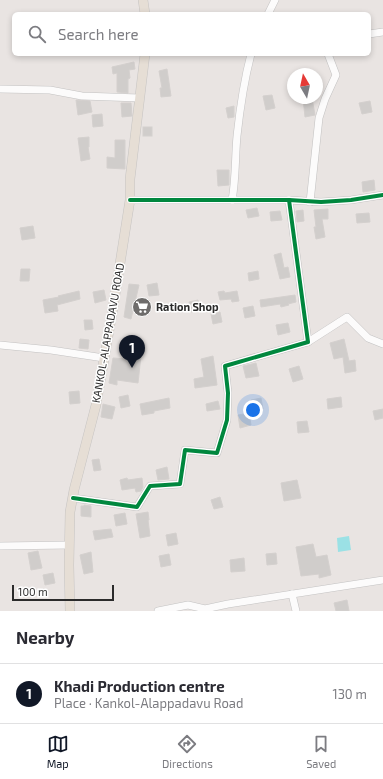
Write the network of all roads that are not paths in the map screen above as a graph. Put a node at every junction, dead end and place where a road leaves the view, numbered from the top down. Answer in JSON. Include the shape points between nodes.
{"nodes":[{"id":1,"x":143,"y":0,"type":"edge"},
{"id":2,"x":275,"y":0,"type":"edge"},
{"id":3,"x":145,"y":12,"type":"edge"},
{"id":4,"x":269,"y":12,"type":"edge"},
{"id":5,"x":383,"y":32,"type":"edge"},
{"id":6,"x":371,"y":34,"type":"edge"},
{"id":7,"x":145,"y":56,"type":"edge"},
{"id":8,"x":250,"y":56,"type":"edge"},
{"id":9,"x":329,"y":56,"type":"edge"},
{"id":10,"x":0,"y":89,"type":"edge"},
{"id":11,"x":139,"y":98,"type":"junction"},
{"id":12,"x":383,"y":195,"type":"edge"},
{"id":13,"x":130,"y":200,"type":"junction"},
{"id":14,"x":232,"y":200,"type":"junction"},
{"id":15,"x":289,"y":200,"type":"junction"},
{"id":16,"x":310,"y":202,"type":"junction"},
{"id":17,"x":308,"y":342,"type":"junction"},
{"id":18,"x":383,"y":344,"type":"edge"},
{"id":19,"x":0,"y":345,"type":"edge"},
{"id":20,"x":104,"y":358,"type":"junction"},
{"id":21,"x":72,"y":498,"type":"junction"},
{"id":22,"x":69,"y":545,"type":"junction"},
{"id":23,"x":0,"y":546,"type":"edge"},
{"id":24,"x":383,"y":580,"type":"edge"},
{"id":25,"x":292,"y":594,"type":"junction"},
{"id":26,"x":70,"y":611,"type":"edge"},
{"id":27,"x":158,"y":611,"type":"edge"},
{"id":28,"x":296,"y":611,"type":"edge"}],
"edges":[{"from":1,"to":3,"type":"main road"},
{"from":2,"to":4,"type":"street"},
{"from":5,"to":6,"type":"street"},
{"from":7,"to":11,"type":"main road","name":"KANKOL-ALAPPADAVU ROAD"},
{"from":8,"to":14,"type":"street","via":[[244,80]]},
{"from":9,"to":16,"type":"street","via":[[336,75],[319,118]]},
{"from":10,"to":11,"type":"street","via":[[50,90],[82,96]]},
{"from":11,"to":13,"type":"main road","name":"KANKOL-ALAPPADAVU ROAD"},
{"from":12,"to":16,"type":"street"},
{"from":13,"to":14,"type":"street"},
{"from":13,"to":20,"type":"main road","name":"KANKOL-ALAPPADAVU ROAD"},
{"from":14,"to":15,"type":"street"},
{"from":15,"to":16,"type":"street"},
{"from":15,"to":17,"type":"street"},
{"from":17,"to":18,"type":"street","via":[[347,318],[368,338]]},
{"from":17,"to":21,"type":"street","via":[[225,366],[227,420],[217,453],[185,450],[180,484],[150,486],[137,507]]},
{"from":19,"to":20,"type":"street"},
{"from":20,"to":21,"type":"main road","name":"KANKOL-ALAPPADAVU ROAD","via":[[96,405]]},
{"from":21,"to":22,"type":"main road","name":"KANKOL-ALAPPADAVU ROAD"},
{"from":22,"to":23,"type":"street"},
{"from":22,"to":26,"type":"main road","name":"KANKOL-ALAPPADAVU ROAD"},
{"from":24,"to":25,"type":"street"},
{"from":25,"to":27,"type":"street","via":[[206,609],[188,605]]},
{"from":25,"to":28,"type":"street"}]}
